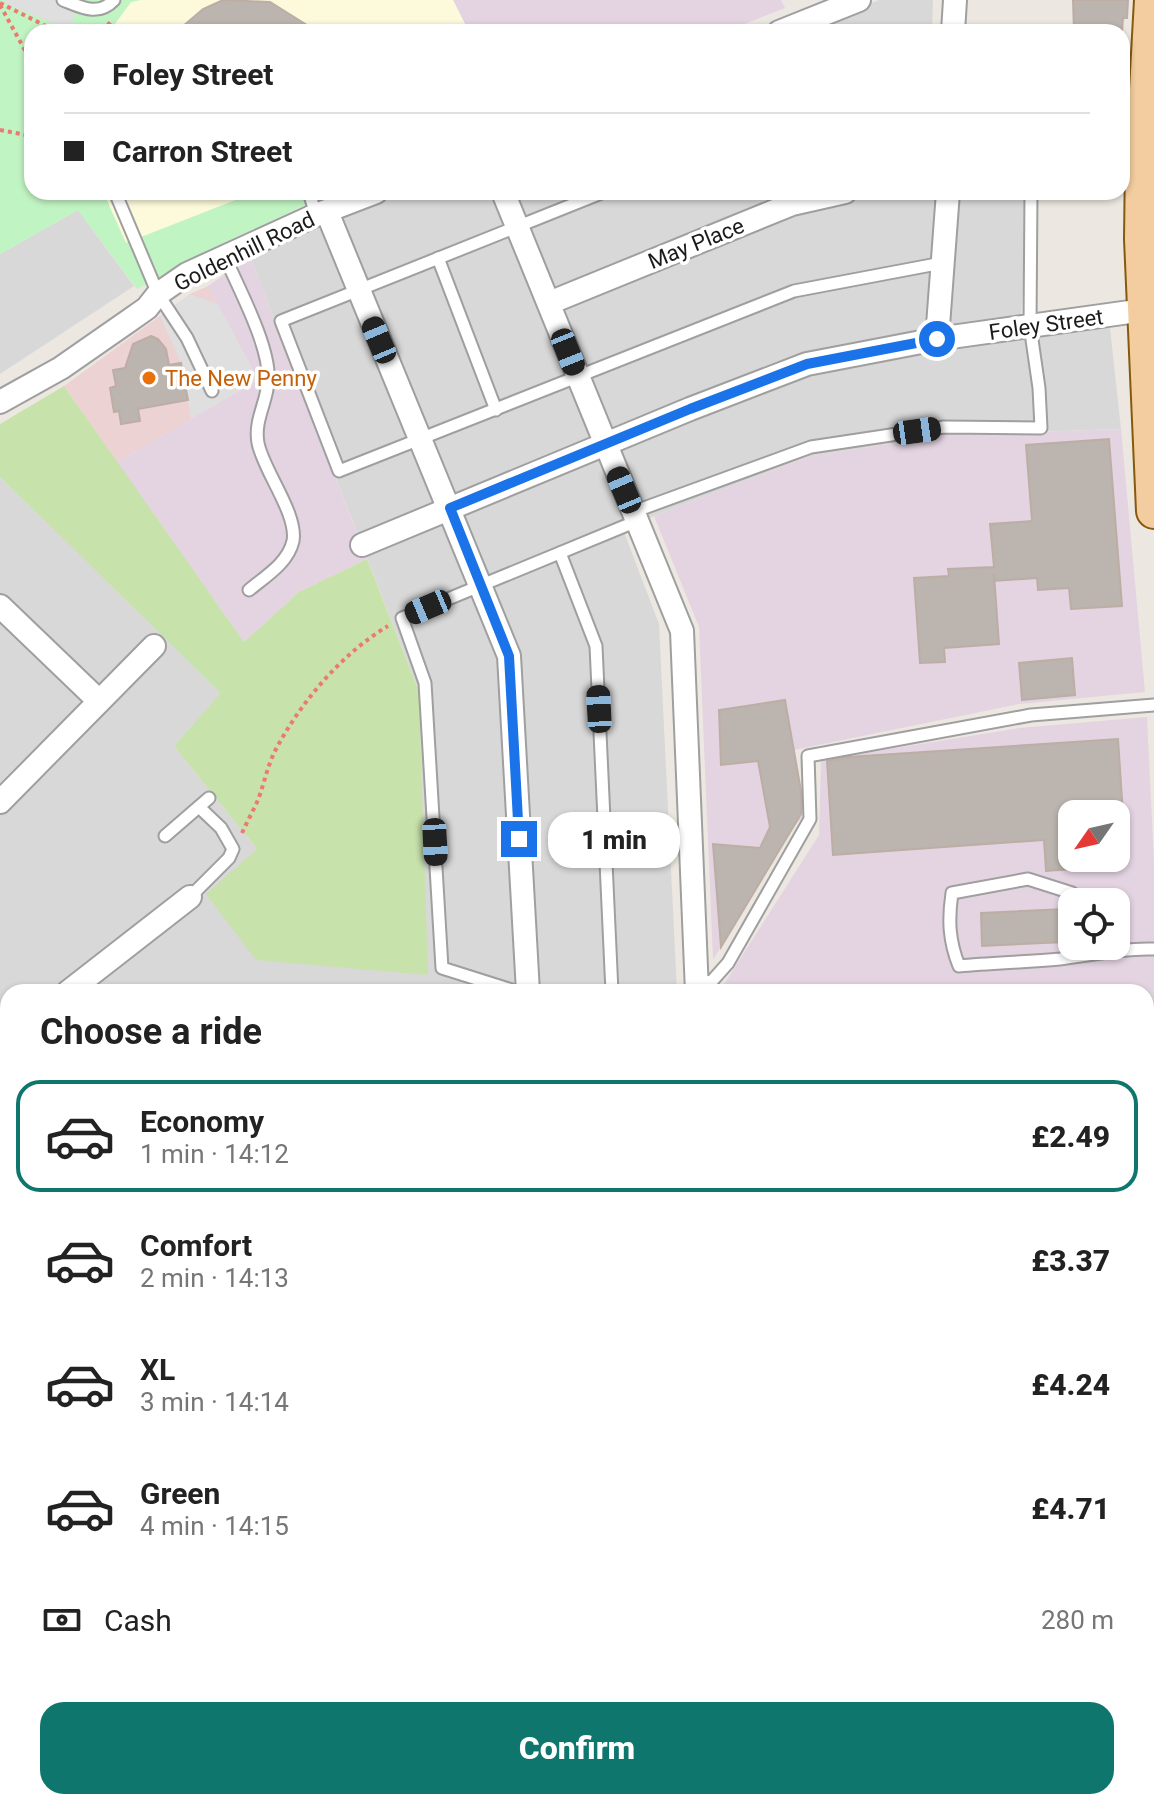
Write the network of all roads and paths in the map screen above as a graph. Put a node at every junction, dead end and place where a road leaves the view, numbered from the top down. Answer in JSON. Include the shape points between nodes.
{"nodes":[{"id":1,"x":63,"y":0,"type":"edge"},
{"id":2,"x":114,"y":0,"type":"edge"},
{"id":3,"x":859,"y":0,"type":"edge"},
{"id":4,"x":955,"y":0,"type":"edge"},
{"id":5,"x":1152,"y":0,"type":"edge"},
{"id":6,"x":0,"y":4,"type":"edge"},
{"id":7,"x":41,"y":24,"type":"edge"},
{"id":8,"x":799,"y":24,"type":"edge"},
{"id":9,"x":954,"y":24,"type":"edge"},
{"id":10,"x":24,"y":48,"type":"edge"},
{"id":11,"x":0,"y":130,"type":"edge"},
{"id":12,"x":24,"y":134,"type":"edge"},
{"id":13,"x":1148,"y":161,"type":"edge"},
{"id":14,"x":118,"y":200,"type":"edge"},
{"id":15,"x":314,"y":200,"type":"edge"},
{"id":16,"x":356,"y":200,"type":"edge"},
{"id":17,"x":506,"y":200,"type":"edge"},
{"id":18,"x":584,"y":200,"type":"edge"},
{"id":19,"x":810,"y":200,"type":"edge"},
{"id":20,"x":947,"y":200,"type":"edge"},
{"id":21,"x":1031,"y":200,"type":"edge"},
{"id":22,"x":322,"y":214,"type":"junction"},
{"id":23,"x":517,"y":227,"type":"junction"},
{"id":24,"x":225,"y":257,"type":"junction"},
{"id":25,"x":438,"y":258,"type":"junction"},
{"id":26,"x":942,"y":263,"type":"junction"},
{"id":27,"x":358,"y":290,"type":"junction"},
{"id":28,"x":158,"y":294,"type":"junction"},
{"id":29,"x":549,"y":303,"type":"junction"},
{"id":30,"x":1144,"y":310,"type":"junction"},
{"id":31,"x":1030,"y":326,"type":"junction"},
{"id":32,"x":937,"y":339,"type":"junction"},
{"id":33,"x":578,"y":377,"type":"junction"},
{"id":34,"x":212,"y":391,"type":"dead end"},
{"id":35,"x":0,"y":402,"type":"edge"},
{"id":36,"x":496,"y":410,"type":"junction"},
{"id":37,"x":421,"y":440,"type":"junction"},
{"id":38,"x":605,"y":446,"type":"junction"},
{"id":39,"x":1153,"y":470,"type":"edge"},
{"id":40,"x":450,"y":508,"type":"junction"},
{"id":41,"x":1154,"y":511,"type":"edge"},
{"id":42,"x":635,"y":517,"type":"junction"},
{"id":43,"x":362,"y":545,"type":"dead end"},
{"id":44,"x":560,"y":553,"type":"junction"},
{"id":45,"x":480,"y":585,"type":"junction"},
{"id":46,"x":249,"y":590,"type":"dead end"},
{"id":47,"x":0,"y":606,"type":"edge"},
{"id":48,"x":402,"y":618,"type":"junction"},
{"id":49,"x":154,"y":646,"type":"dead end"},
{"id":50,"x":99,"y":701,"type":"junction"},
{"id":51,"x":1154,"y":705,"type":"edge"},
{"id":52,"x":209,"y":798,"type":"dead end"},
{"id":53,"x":0,"y":802,"type":"edge"},
{"id":54,"x":199,"y":807,"type":"junction"},
{"id":55,"x":165,"y":836,"type":"dead end"},
{"id":56,"x":233,"y":849,"type":"junction"},
{"id":57,"x":1058,"y":889,"type":"edge"},
{"id":58,"x":190,"y":897,"type":"joint"},
{"id":59,"x":1130,"y":949,"type":"edge"},
{"id":60,"x":1154,"y":949,"type":"edge"},
{"id":61,"x":1058,"y":959,"type":"edge"},
{"id":62,"x":78,"y":984,"type":"edge"},
{"id":63,"x":493,"y":984,"type":"edge"},
{"id":64,"x":528,"y":984,"type":"edge"},
{"id":65,"x":612,"y":984,"type":"edge"},
{"id":66,"x":697,"y":984,"type":"edge"},
{"id":67,"x":706,"y":984,"type":"edge"}],
"edges":[{"from":1,"to":2,"type":"lane","via":[[97,11]]},
{"from":3,"to":8,"type":"street"},
{"from":4,"to":9,"type":"street"},
{"from":5,"to":13,"type":"main road"},
{"from":6,"to":7,"type":"path"},
{"from":6,"to":10,"type":"path"},
{"from":11,"to":12,"type":"path"},
{"from":13,"to":30,"type":"main road"},
{"from":14,"to":28,"type":"lane"},
{"from":15,"to":22,"type":"lane"},
{"from":16,"to":22,"type":"street","name":"Goldenhill Road"},
{"from":17,"to":23,"type":"street"},
{"from":18,"to":23,"type":"lane"},
{"from":19,"to":29,"type":"street","name":"May Place"},
{"from":20,"to":26,"type":"street"},
{"from":21,"to":31,"type":"lane"},
{"from":22,"to":24,"type":"street","name":"Goldenhill Road"},
{"from":22,"to":27,"type":"street"},
{"from":23,"to":25,"type":"lane"},
{"from":23,"to":29,"type":"street"},
{"from":24,"to":28,"type":"street","name":"Goldenhill Road"},
{"from":24,"to":46,"type":"lane","via":[[266,353],[268,383],[258,416],[258,444],[294,538],[286,559]]},
{"from":25,"to":27,"type":"lane"},
{"from":25,"to":36,"type":"lane"},
{"from":26,"to":32,"type":"street"},
{"from":26,"to":33,"type":"lane","via":[[794,291]]},
{"from":27,"to":37,"type":"street"},
{"from":27,"to":37,"type":"lane","via":[[281,321],[339,471]]},
{"from":28,"to":34,"type":"lane"},
{"from":28,"to":35,"type":"street","name":"Goldenhill Road","via":[[147,308],[61,368]]},
{"from":29,"to":33,"type":"street"},
{"from":30,"to":31,"type":"street","name":"Foley Street"},
{"from":30,"to":39,"type":"main road"},
{"from":31,"to":32,"type":"street","name":"Foley Street"},
{"from":31,"to":42,"type":"lane","via":[[1041,428],[944,427],[811,447]]},
{"from":32,"to":38,"type":"street","name":"Foley Street","via":[[807,364]]},
{"from":33,"to":36,"type":"lane"},
{"from":33,"to":38,"type":"street"},
{"from":36,"to":37,"type":"lane"},
{"from":37,"to":40,"type":"street"},
{"from":38,"to":40,"type":"street","name":"Foley Street"},
{"from":38,"to":42,"type":"street"},
{"from":39,"to":41,"type":"main road"},
{"from":40,"to":43,"type":"street","name":"Foley Street"},
{"from":40,"to":45,"type":"street"},
{"from":42,"to":44,"type":"lane"},
{"from":42,"to":66,"type":"street","via":[[682,631]]},
{"from":44,"to":45,"type":"lane"},
{"from":44,"to":65,"type":"lane","via":[[596,646]]},
{"from":45,"to":48,"type":"lane"},
{"from":45,"to":64,"type":"street","via":[[509,656]]},
{"from":47,"to":50,"type":"street"},
{"from":48,"to":56,"type":"path","via":[[351,653],[290,725]]},
{"from":48,"to":63,"type":"lane","via":[[425,683],[442,968]]},
{"from":49,"to":50,"type":"street"},
{"from":50,"to":53,"type":"street"},
{"from":51,"to":67,"type":"lane","via":[[1031,715],[808,756],[810,819],[728,963]]},
{"from":52,"to":54,"type":"lane"},
{"from":54,"to":55,"type":"lane"},
{"from":54,"to":56,"type":"lane"},
{"from":56,"to":58,"type":"lane"},
{"from":57,"to":61,"type":"lane","via":[[1028,879],[952,893],[949,914],[951,946],[959,966]]},
{"from":58,"to":62,"type":"street"},
{"from":59,"to":60,"type":"lane"}]}
